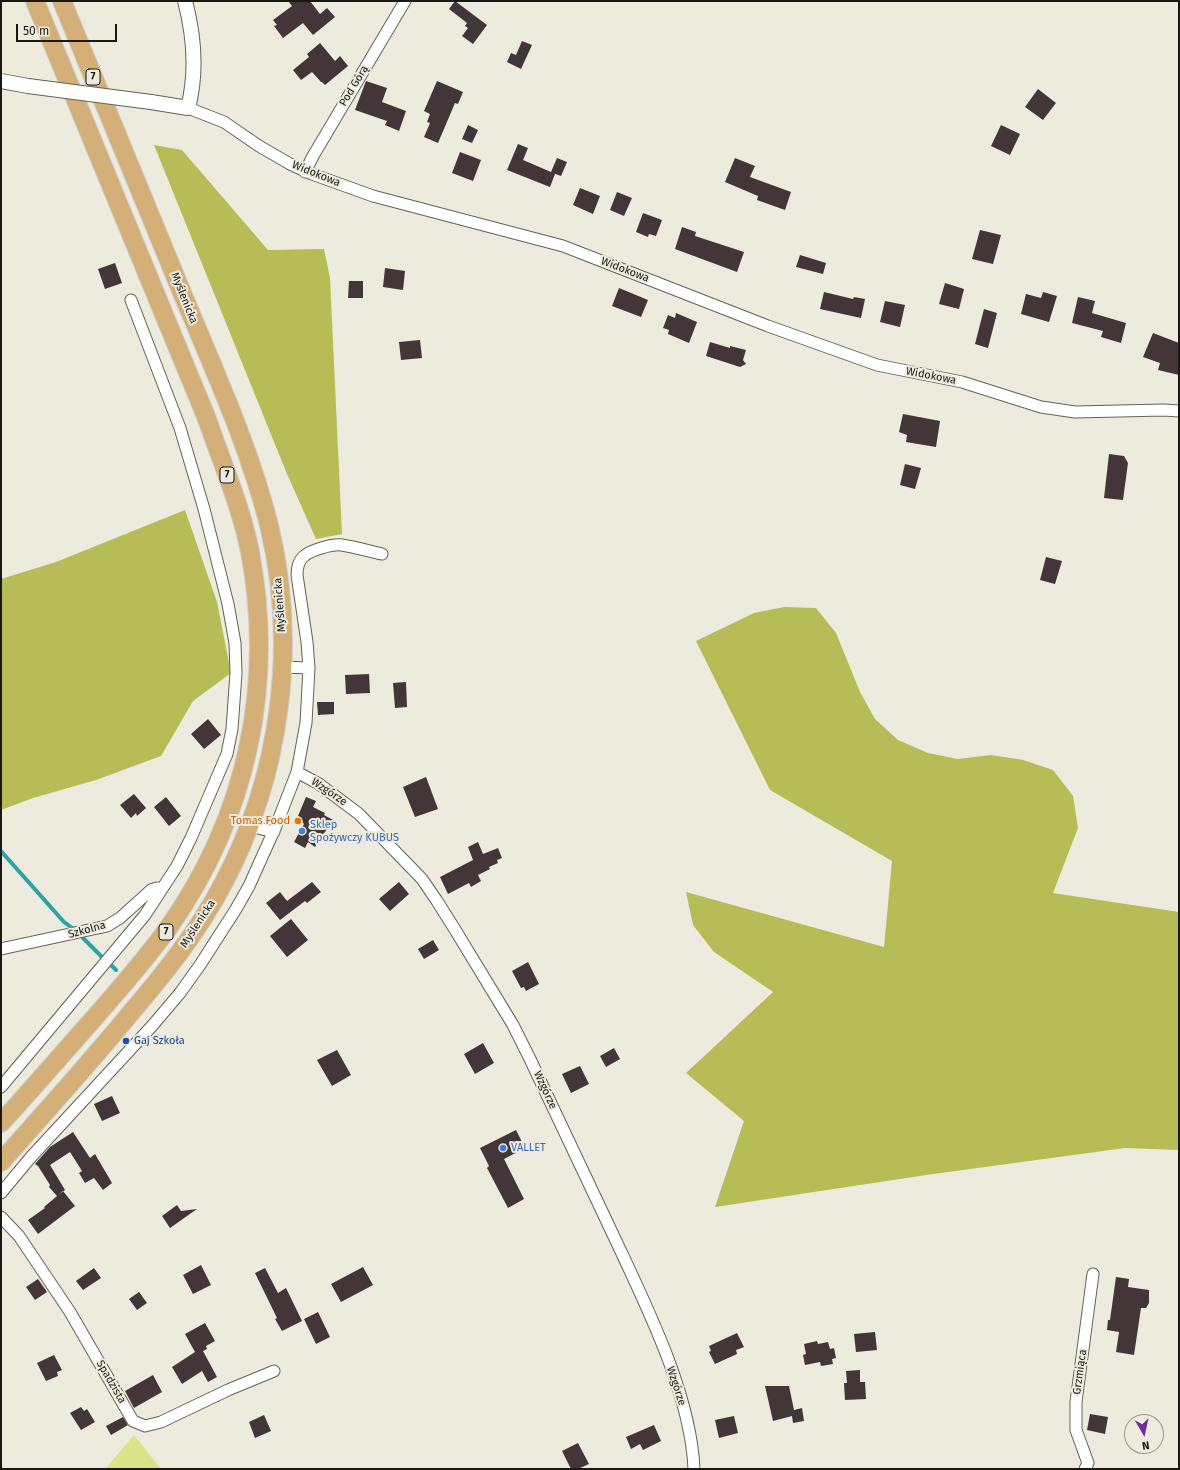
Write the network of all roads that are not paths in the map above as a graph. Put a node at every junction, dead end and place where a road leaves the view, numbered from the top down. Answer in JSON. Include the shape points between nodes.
{"nodes":[{"id":1,"x":35,"y":1,"type":"edge"},
{"id":2,"x":62,"y":1,"type":"edge"},
{"id":3,"x":185,"y":1,"type":"edge"},
{"id":4,"x":405,"y":1,"type":"edge"},
{"id":5,"x":67,"y":10,"type":"edge"},
{"id":6,"x":1,"y":81,"type":"edge"},
{"id":7,"x":188,"y":108,"type":"junction"},
{"id":8,"x":305,"y":172,"type":"junction"},
{"id":9,"x":131,"y":300,"type":"dead end"},
{"id":10,"x":1179,"y":411,"type":"edge"},
{"id":11,"x":382,"y":554,"type":"dead end"},
{"id":12,"x":282,"y":667,"type":"junction"},
{"id":13,"x":309,"y":668,"type":"junction"},
{"id":14,"x":297,"y":772,"type":"junction"},
{"id":15,"x":250,"y":826,"type":"junction"},
{"id":16,"x":274,"y":832,"type":"junction"},
{"id":17,"x":162,"y":889,"type":"junction"},
{"id":18,"x":1,"y":949,"type":"edge"},
{"id":19,"x":1,"y":1087,"type":"edge"},
{"id":20,"x":1,"y":1123,"type":"edge"},
{"id":21,"x":1,"y":1162,"type":"edge"},
{"id":22,"x":1,"y":1193,"type":"edge"},
{"id":23,"x":1,"y":1217,"type":"edge"},
{"id":24,"x":1093,"y":1274,"type":"dead end"},
{"id":25,"x":274,"y":1371,"type":"dead end"},
{"id":26,"x":694,"y":1469,"type":"edge"},
{"id":27,"x":1085,"y":1469,"type":"edge"}],
"edges":[{"from":1,"to":20,"type":"highway","name":"Myślenicka","number":"7","via":[[204,412],[232,489],[253,568],[259,631],[259,673],[254,721],[242,777],[222,832],[195,887],[169,928],[134,973]]},
{"from":2,"to":5,"type":"highway","name":"Myślenicka","number":"7"},
{"from":3,"to":7,"type":"street","via":[[193,53]]},
{"from":4,"to":8,"type":"street","name":"Pod Górą"},
{"from":5,"to":12,"type":"highway","name":"Myślenicka","number":"7","via":[[250,462],[269,527],[278,576],[283,626]]},
{"from":6,"to":7,"type":"street","bridge":true},
{"from":7,"to":8,"type":"street","name":"Widokowa","via":[[224,122],[259,146]]},
{"from":8,"to":10,"type":"street","name":"Widokowa","via":[[373,196],[563,246],[768,326],[877,365],[962,382],[1041,407],[1075,412]]},
{"from":9,"to":17,"type":"street","via":[[180,428],[204,509],[235,643],[234,701],[227,754],[191,838]]},
{"from":11,"to":13,"type":"street","via":[[333,545],[309,553],[299,562],[297,568]]},
{"from":12,"to":13,"type":"street"},
{"from":12,"to":15,"type":"highway","name":"Myślenicka","number":"7","via":[[271,756]]},
{"from":13,"to":14,"type":"street","via":[[306,723]]},
{"from":14,"to":16,"type":"street"},
{"from":14,"to":26,"type":"street","name":"Wzgórze","via":[[319,784],[360,814],[422,879],[513,1025],[644,1302],[678,1388],[691,1441]]},
{"from":15,"to":16,"type":"street"},
{"from":15,"to":21,"type":"highway","name":"Myślenicka","number":"7","via":[[223,885],[179,954],[114,1034]]},
{"from":16,"to":22,"type":"street","via":[[244,896],[180,993]]},
{"from":17,"to":18,"type":"street","name":"Szkolna","via":[[152,890],[107,926]]},
{"from":17,"to":19,"type":"street","via":[[145,915]]},
{"from":23,"to":25,"type":"street","name":"Spadzista","via":[[19,1236],[70,1312],[133,1421],[145,1426],[161,1422]]},
{"from":24,"to":27,"type":"street","name":"Grzmiąca","via":[[1076,1402],[1076,1430],[1088,1463]]}]}
